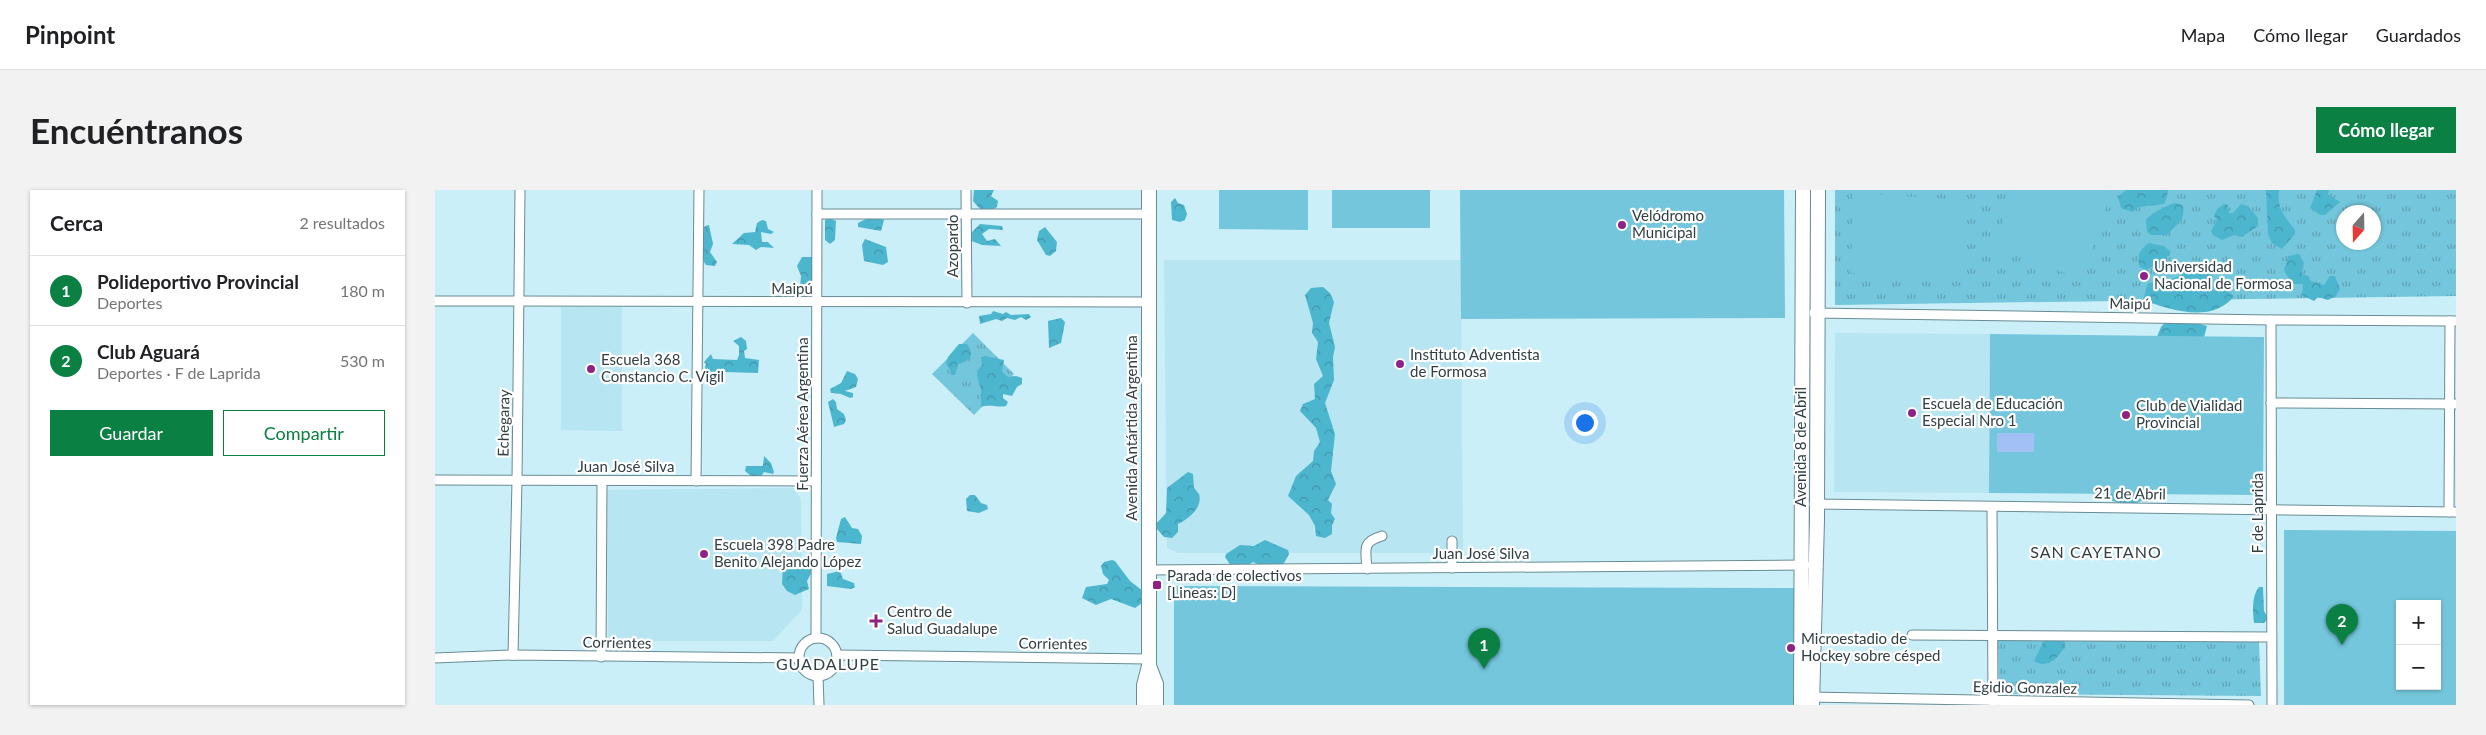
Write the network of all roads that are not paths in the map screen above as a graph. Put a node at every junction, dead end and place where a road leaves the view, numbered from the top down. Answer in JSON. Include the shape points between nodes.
{"nodes":[{"id":1,"x":520,"y":190,"type":"edge"},
{"id":2,"x":699,"y":190,"type":"edge"},
{"id":3,"x":817,"y":190,"type":"edge"},
{"id":4,"x":966,"y":190,"type":"edge"},
{"id":5,"x":1149,"y":190,"type":"edge"},
{"id":6,"x":1803,"y":190,"type":"edge"},
{"id":7,"x":1818,"y":190,"type":"edge"},
{"id":8,"x":817,"y":214,"type":"junction"},
{"id":9,"x":966,"y":214,"type":"junction"},
{"id":10,"x":1149,"y":214,"type":"junction"},
{"id":11,"x":435,"y":301,"type":"edge"},
{"id":12,"x":519,"y":302,"type":"junction"},
{"id":13,"x":697,"y":302,"type":"junction"},
{"id":14,"x":817,"y":302,"type":"junction"},
{"id":15,"x":1149,"y":302,"type":"junction"},
{"id":16,"x":967,"y":303,"type":"junction"},
{"id":17,"x":1803,"y":312,"type":"junction"},
{"id":18,"x":1818,"y":313,"type":"junction"},
{"id":19,"x":2271,"y":320,"type":"junction"},
{"id":20,"x":2453,"y":321,"type":"edge"},
{"id":21,"x":2271,"y":403,"type":"junction"},
{"id":22,"x":2453,"y":404,"type":"edge"},
{"id":23,"x":435,"y":480,"type":"edge"},
{"id":24,"x":517,"y":481,"type":"junction"},
{"id":25,"x":602,"y":481,"type":"junction"},
{"id":26,"x":696,"y":481,"type":"junction"},
{"id":27,"x":817,"y":481,"type":"junction"},
{"id":28,"x":1810,"y":504,"type":"junction"},
{"id":29,"x":1993,"y":507,"type":"junction"},
{"id":30,"x":2271,"y":510,"type":"junction"},
{"id":31,"x":2452,"y":512,"type":"edge"},
{"id":32,"x":1382,"y":536,"type":"dead end"},
{"id":33,"x":1452,"y":541,"type":"dead end"},
{"id":34,"x":1809,"y":565,"type":"junction"},
{"id":35,"x":1452,"y":568,"type":"junction"},
{"id":36,"x":1367,"y":569,"type":"junction"},
{"id":37,"x":1148,"y":570,"type":"junction"},
{"id":38,"x":1993,"y":634,"type":"junction"},
{"id":39,"x":1912,"y":635,"type":"dead end"},
{"id":40,"x":2271,"y":637,"type":"junction"},
{"id":41,"x":816,"y":638,"type":"junction"},
{"id":42,"x":513,"y":655,"type":"junction"},
{"id":43,"x":601,"y":656,"type":"junction"},
{"id":44,"x":837,"y":656,"type":"junction"},
{"id":45,"x":435,"y":658,"type":"edge"},
{"id":46,"x":799,"y":658,"type":"junction"},
{"id":47,"x":1149,"y":662,"type":"junction"},
{"id":48,"x":818,"y":676,"type":"junction"},
{"id":49,"x":1806,"y":701,"type":"edge"},
{"id":50,"x":1993,"y":701,"type":"junction"},
{"id":51,"x":819,"y":705,"type":"edge"},
{"id":52,"x":1144,"y":705,"type":"edge"},
{"id":53,"x":1156,"y":705,"type":"edge"},
{"id":54,"x":2249,"y":705,"type":"edge"},
{"id":55,"x":2271,"y":705,"type":"edge"}],
"edges":[{"from":1,"to":12,"type":"street","name":"Echegaray"},
{"from":2,"to":13,"type":"street"},
{"from":3,"to":8,"type":"street","name":"Fuerza Aérea Argentina"},
{"from":4,"to":9,"type":"street","name":"Azopardo"},
{"from":5,"to":10,"type":"main road","name":"Avenida Antártida Argentina"},
{"from":6,"to":17,"type":"main road","name":"Avenida 8 de Abril"},
{"from":7,"to":18,"type":"main road","name":"Avenida 8 de Abril"},
{"from":8,"to":9,"type":"street"},
{"from":8,"to":14,"type":"street","name":"Fuerza Aérea Argentina"},
{"from":9,"to":10,"type":"street"},
{"from":9,"to":16,"type":"street","name":"Azopardo"},
{"from":10,"to":15,"type":"main road","name":"Avenida Antártida Argentina"},
{"from":11,"to":12,"type":"street","name":"Maipú"},
{"from":12,"to":13,"type":"street","name":"Maipú"},
{"from":12,"to":24,"type":"street","name":"Echegaray"},
{"from":13,"to":14,"type":"street","name":"Maipú"},
{"from":13,"to":26,"type":"street"},
{"from":14,"to":16,"type":"street","name":"Maipú"},
{"from":14,"to":27,"type":"street","name":"Fuerza Aérea Argentina"},
{"from":15,"to":16,"type":"street","name":"Maipú"},
{"from":15,"to":37,"type":"main road","name":"Avenida Antártida Argentina"},
{"from":17,"to":18,"type":"street","name":"Maipú"},
{"from":17,"to":28,"type":"main road","name":"Avenida 8 de Abril"},
{"from":18,"to":19,"type":"street","name":"Maipú"},
{"from":18,"to":28,"type":"main road","name":"Avenida 8 de Abril"},
{"from":19,"to":20,"type":"street","name":"Maipú"},
{"from":19,"to":21,"type":"street","name":"F de Laprida"},
{"from":20,"to":22,"type":"street"},
{"from":21,"to":22,"type":"street"},
{"from":21,"to":30,"type":"street","name":"F de Laprida"},
{"from":22,"to":31,"type":"street"},
{"from":23,"to":24,"type":"street","name":"Juan José Silva"},
{"from":24,"to":25,"type":"street","name":"Juan José Silva"},
{"from":24,"to":42,"type":"street","name":"Echegaray"},
{"from":25,"to":26,"type":"street","name":"Juan José Silva"},
{"from":25,"to":43,"type":"street"},
{"from":26,"to":27,"type":"street","name":"Juan José Silva"},
{"from":27,"to":41,"type":"street","name":"Fuerza Aérea Argentina"},
{"from":28,"to":29,"type":"street","name":"21 de Abril"},
{"from":28,"to":34,"type":"main road","name":"Avenida 8 de Abril"},
{"from":29,"to":30,"type":"street","name":"21 de Abril"},
{"from":29,"to":38,"type":"street"},
{"from":30,"to":31,"type":"street","name":"21 de Abril"},
{"from":30,"to":40,"type":"street","name":"F de Laprida"},
{"from":32,"to":36,"type":"street","via":[[1370,539],[1365,546]]},
{"from":33,"to":35,"type":"street"},
{"from":34,"to":35,"type":"street","name":"Juan José Silva"},
{"from":34,"to":49,"type":"main road","name":"Avenida 8 de Abril"},
{"from":35,"to":36,"type":"street","name":"Juan José Silva"},
{"from":36,"to":37,"type":"street","name":"Juan José Silva"},
{"from":37,"to":47,"type":"main road","name":"Avenida Antártida Argentina"},
{"from":38,"to":39,"type":"street"},
{"from":38,"to":40,"type":"street"},
{"from":38,"to":50,"type":"street"},
{"from":40,"to":55,"type":"street","name":"F de Laprida"},
{"from":41,"to":44,"type":"street","via":[[831,642]]},
{"from":41,"to":46,"type":"street","via":[[804,645]]},
{"from":42,"to":43,"type":"street","name":"Corrientes"},
{"from":42,"to":45,"type":"street","name":"Corrientes"},
{"from":43,"to":46,"type":"street","name":"Corrientes"},
{"from":44,"to":47,"type":"street","name":"Corrientes"},
{"from":44,"to":48,"type":"street","via":[[833,670]]},
{"from":46,"to":48,"type":"street","via":[[809,674]]},
{"from":47,"to":52,"type":"main road","name":"Avenida Antártida Argentina"},
{"from":47,"to":53,"type":"main road","name":"Avenida Antártida Argentina","via":[[1156,684]]},
{"from":48,"to":51,"type":"street"},
{"from":49,"to":50,"type":"street","name":"Egidio Gonzalez"},
{"from":50,"to":54,"type":"street","name":"Egidio Gonzalez"}]}
